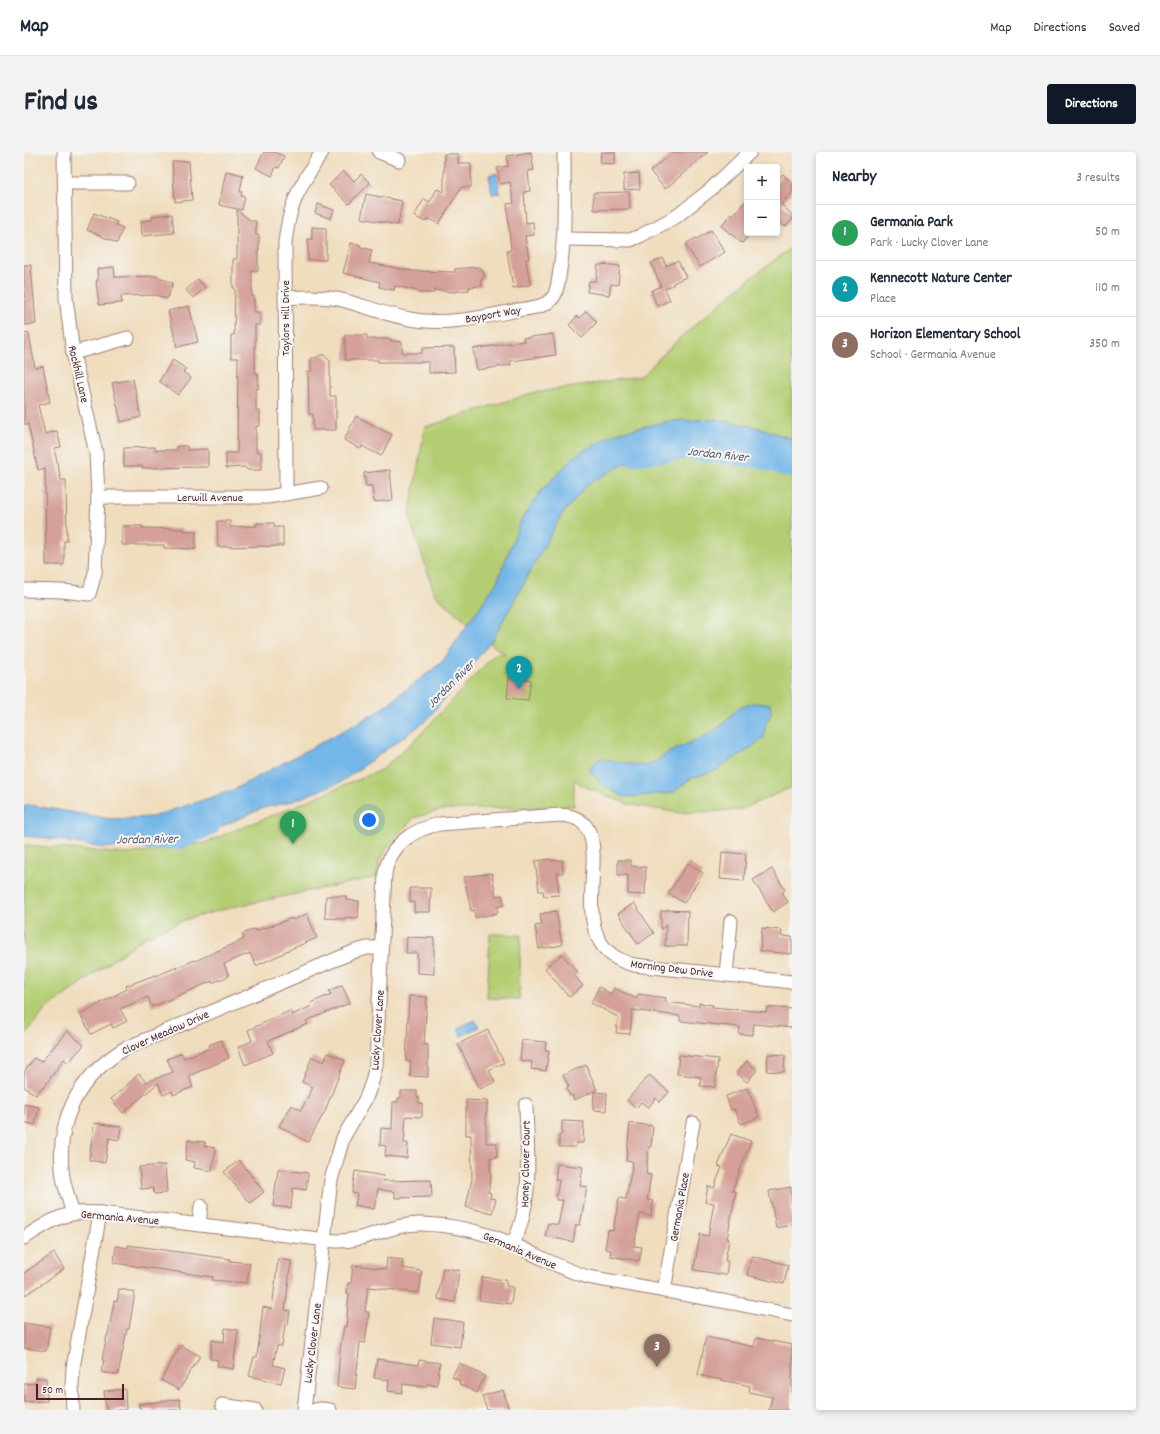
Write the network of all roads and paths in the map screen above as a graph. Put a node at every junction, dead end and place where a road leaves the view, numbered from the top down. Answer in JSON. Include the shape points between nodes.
{"nodes":[{"id":1,"x":64,"y":152,"type":"edge"},
{"id":2,"x":322,"y":152,"type":"edge"},
{"id":3,"x":379,"y":152,"type":"edge"},
{"id":4,"x":564,"y":152,"type":"edge"},
{"id":5,"x":750,"y":152,"type":"edge"},
{"id":6,"x":399,"y":160,"type":"dead end"},
{"id":7,"x":128,"y":183,"type":"dead end"},
{"id":8,"x":65,"y":184,"type":"junction"},
{"id":9,"x":564,"y":239,"type":"junction"},
{"id":10,"x":285,"y":298,"type":"junction"},
{"id":11,"x":128,"y":338,"type":"dead end"},
{"id":12,"x":73,"y":353,"type":"junction"},
{"id":13,"x":321,"y":488,"type":"dead end"},
{"id":14,"x":286,"y":493,"type":"junction"},
{"id":15,"x":98,"y":497,"type":"junction"},
{"id":16,"x":24,"y":590,"type":"edge"},
{"id":17,"x":570,"y":816,"type":"joint"},
{"id":18,"x":731,"y":921,"type":"dead end"},
{"id":19,"x":381,"y":948,"type":"junction"},
{"id":20,"x":726,"y":975,"type":"junction"},
{"id":21,"x":792,"y":982,"type":"edge"},
{"id":22,"x":526,"y":1104,"type":"dead end"},
{"id":23,"x":693,"y":1123,"type":"dead end"},
{"id":24,"x":202,"y":1206,"type":"dead end"},
{"id":25,"x":72,"y":1213,"type":"junction"},
{"id":26,"x":100,"y":1213,"type":"junction"},
{"id":27,"x":199,"y":1225,"type":"junction"},
{"id":28,"x":24,"y":1238,"type":"edge"},
{"id":29,"x":325,"y":1240,"type":"junction"},
{"id":30,"x":512,"y":1244,"type":"junction"},
{"id":31,"x":664,"y":1291,"type":"junction"},
{"id":32,"x":792,"y":1315,"type":"edge"},
{"id":33,"x":222,"y":1405,"type":"dead end"},
{"id":34,"x":73,"y":1410,"type":"edge"},
{"id":35,"x":255,"y":1410,"type":"edge"},
{"id":36,"x":304,"y":1410,"type":"edge"},
{"id":37,"x":315,"y":1410,"type":"edge"},
{"id":38,"x":330,"y":1410,"type":"edge"}],
"edges":[{"from":1,"to":8,"type":"street","name":"Rockhill Lane"},
{"from":2,"to":10,"type":"street","name":"Taylors Hill Drive","via":[[292,206],[284,257]]},
{"from":3,"to":6,"type":"street"},
{"from":4,"to":9,"type":"street","name":"Bayport Way"},
{"from":5,"to":9,"type":"street","via":[[711,189],[677,216],[640,236],[630,240]]},
{"from":7,"to":8,"type":"street"},
{"from":8,"to":12,"type":"street","name":"Rockhill Lane","via":[[66,298]]},
{"from":9,"to":10,"type":"street","name":"Bayport Way","via":[[558,287],[550,302],[540,306],[488,316],[431,322],[409,319],[342,300]]},
{"from":10,"to":14,"type":"street","name":"Taylors Hill Drive"},
{"from":11,"to":12,"type":"street"},
{"from":12,"to":15,"type":"street","name":"Rockhill Lane","via":[[96,453]]},
{"from":13,"to":14,"type":"street","name":"Lerwill Avenue"},
{"from":14,"to":15,"type":"street","name":"Lerwill Avenue","via":[[259,497]]},
{"from":15,"to":16,"type":"street","name":"Rockhill Lane","via":[[95,573],[89,594]]},
{"from":17,"to":19,"type":"street","name":"Lucky Clover Lane","via":[[440,824],[423,828],[408,837],[395,849],[386,865]]},
{"from":17,"to":20,"type":"street","name":"Morning Dew Drive","via":[[585,826],[591,838],[592,922],[604,948],[622,961],[634,965]]},
{"from":18,"to":20,"type":"street"},
{"from":19,"to":25,"type":"street","name":"Clover Meadow Drive","via":[[353,952],[124,1049],[105,1063],[89,1078],[78,1094],[69,1111],[64,1129],[62,1170]]},
{"from":19,"to":29,"type":"street","name":"Lucky Clover Lane","via":[[375,1074],[338,1154],[331,1180]]},
{"from":20,"to":21,"type":"street","name":"Morning Dew Drive"},
{"from":22,"to":30,"type":"street","name":"Honey Clover Court","via":[[527,1196],[520,1227]]},
{"from":23,"to":31,"type":"street","name":"Germania Place"},
{"from":24,"to":27,"type":"street"},
{"from":25,"to":26,"type":"street","name":"Germania Avenue"},
{"from":25,"to":28,"type":"street","name":"Germania Avenue","via":[[53,1220]]},
{"from":26,"to":27,"type":"street","name":"Germania Avenue"},
{"from":26,"to":34,"type":"street","via":[[73,1368]]},
{"from":27,"to":29,"type":"street","name":"Germania Avenue"},
{"from":29,"to":30,"type":"street","name":"Germania Avenue","via":[[355,1240],[398,1226],[422,1224],[479,1233]]},
{"from":29,"to":36,"type":"street","name":"Lucky Clover Lane"},
{"from":30,"to":31,"type":"street","name":"Germania Avenue","via":[[588,1277]]},
{"from":31,"to":32,"type":"street","name":"Germania Avenue"},
{"from":33,"to":35,"type":"street"},
{"from":37,"to":38,"type":"street"}]}
